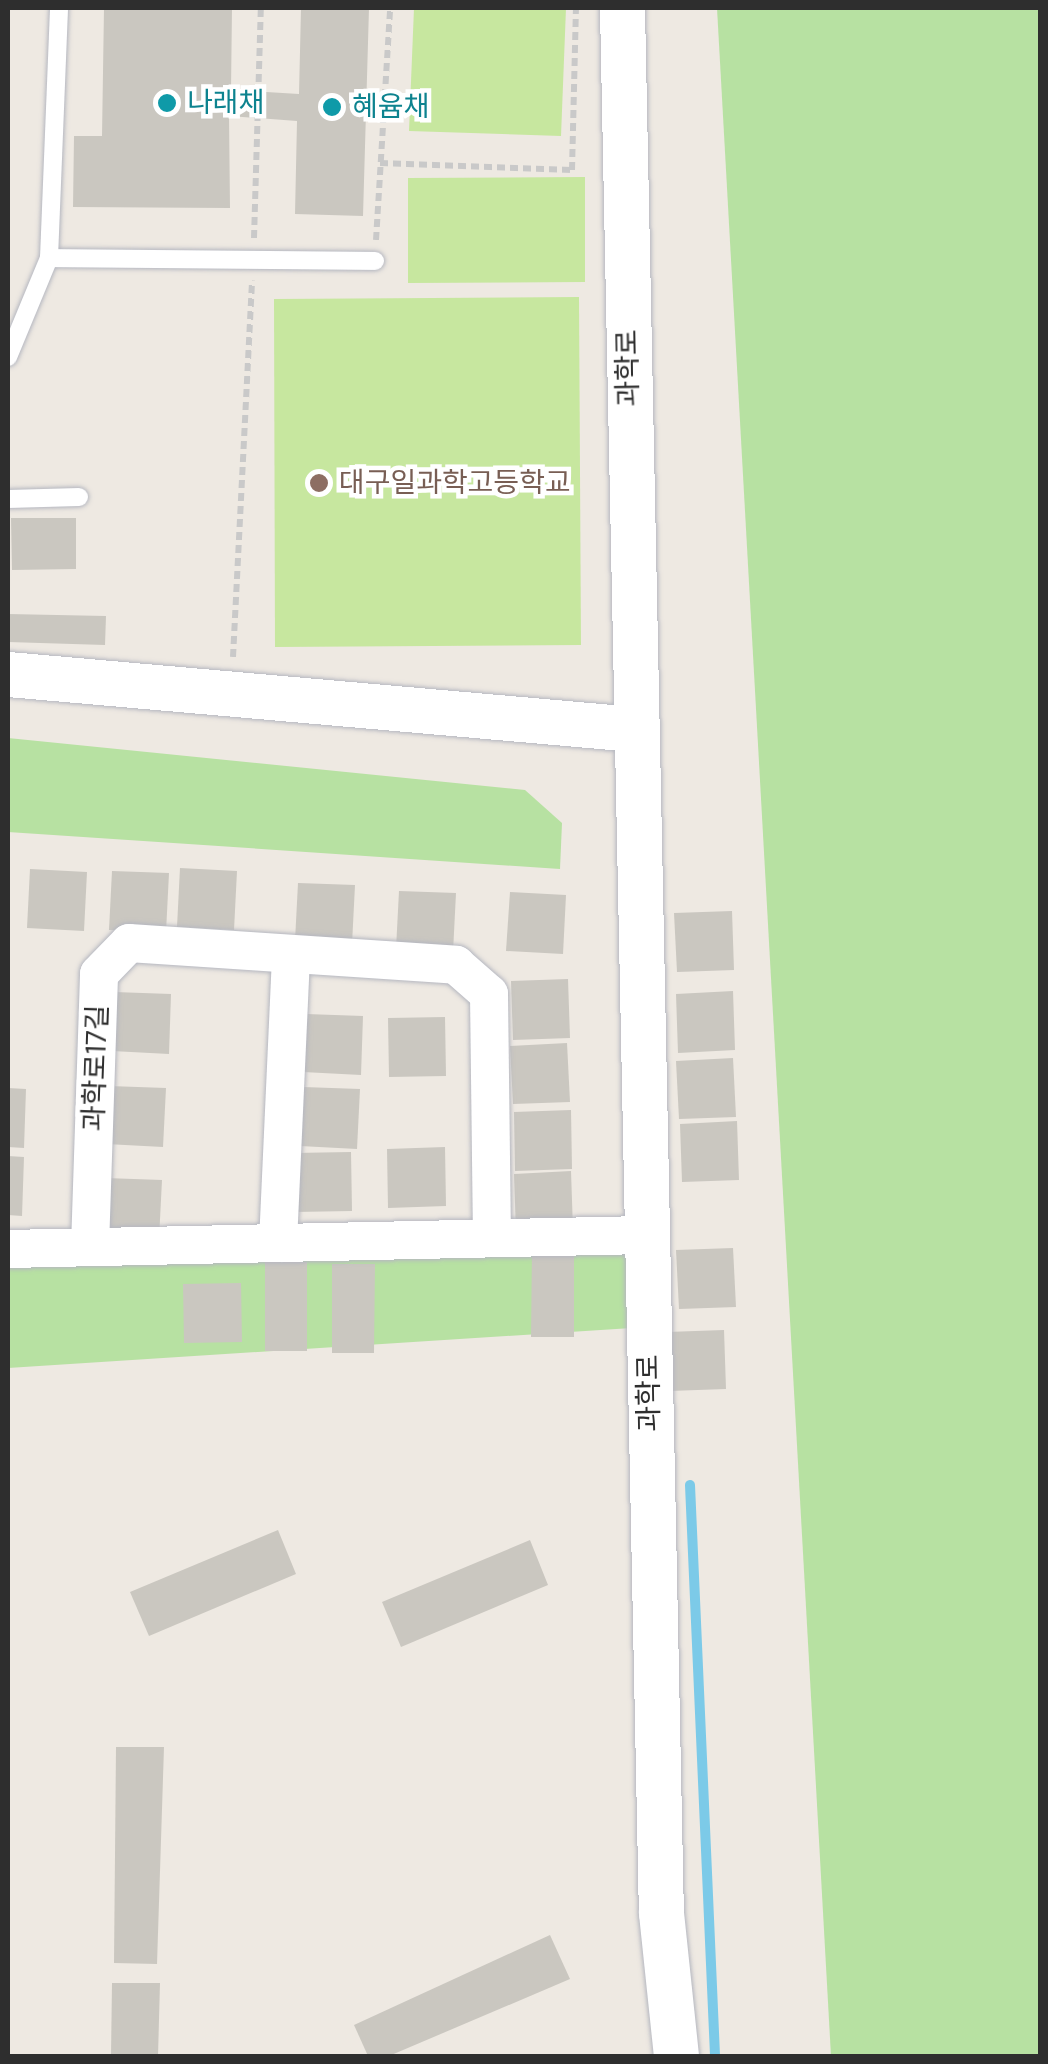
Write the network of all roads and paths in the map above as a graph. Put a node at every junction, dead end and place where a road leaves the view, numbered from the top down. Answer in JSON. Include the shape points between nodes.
{"nodes":[{"id":1,"x":60,"y":8,"type":"edge"},
{"id":2,"x":260,"y":8,"type":"edge"},
{"id":3,"x":390,"y":8,"type":"edge"},
{"id":4,"x":576,"y":8,"type":"edge"},
{"id":5,"x":622,"y":8,"type":"edge"},
{"id":6,"x":380,"y":163,"type":"junction"},
{"id":7,"x":49,"y":258,"type":"junction"},
{"id":8,"x":254,"y":260,"type":"junction"},
{"id":9,"x":375,"y":262,"type":"joint"},
{"id":10,"x":16,"y":315,"type":"edge"},
{"id":11,"x":8,"y":358,"type":"edge"},
{"id":12,"x":78,"y":497,"type":"dead end"},
{"id":13,"x":8,"y":500,"type":"edge"},
{"id":14,"x":8,"y":674,"type":"edge"},
{"id":15,"x":231,"y":694,"type":"junction"},
{"id":16,"x":634,"y":729,"type":"junction"},
{"id":17,"x":291,"y":958,"type":"junction"},
{"id":18,"x":646,"y":1235,"type":"junction"},
{"id":19,"x":492,"y":1238,"type":"junction"},
{"id":20,"x":278,"y":1243,"type":"junction"},
{"id":21,"x":90,"y":1247,"type":"junction"},
{"id":22,"x":8,"y":1249,"type":"edge"},
{"id":23,"x":676,"y":2056,"type":"edge"}],
"edges":[{"from":1,"to":7,"type":"lane"},
{"from":2,"to":8,"type":"path"},
{"from":3,"to":6,"type":"path"},
{"from":4,"to":6,"type":"path","via":[[572,170]]},
{"from":5,"to":16,"type":"street","name":"과학로"},
{"from":6,"to":9,"type":"path"},
{"from":7,"to":8,"type":"lane"},
{"from":7,"to":10,"type":"lane"},
{"from":8,"to":9,"type":"lane"},
{"from":8,"to":15,"type":"path"},
{"from":10,"to":11,"type":"lane"},
{"from":12,"to":13,"type":"lane"},
{"from":14,"to":15,"type":"street"},
{"from":15,"to":16,"type":"street"},
{"from":16,"to":18,"type":"street","name":"과학로"},
{"from":17,"to":19,"type":"street","name":"과학로17길","via":[[456,965],[489,994]]},
{"from":17,"to":20,"type":"street"},
{"from":17,"to":21,"type":"street","name":"과학로17길","via":[[129,943],[99,974]]},
{"from":18,"to":19,"type":"street"},
{"from":18,"to":23,"type":"street","name":"과학로","via":[[660,1913]]},
{"from":19,"to":20,"type":"street"},
{"from":20,"to":21,"type":"street"},
{"from":21,"to":22,"type":"street"}]}
